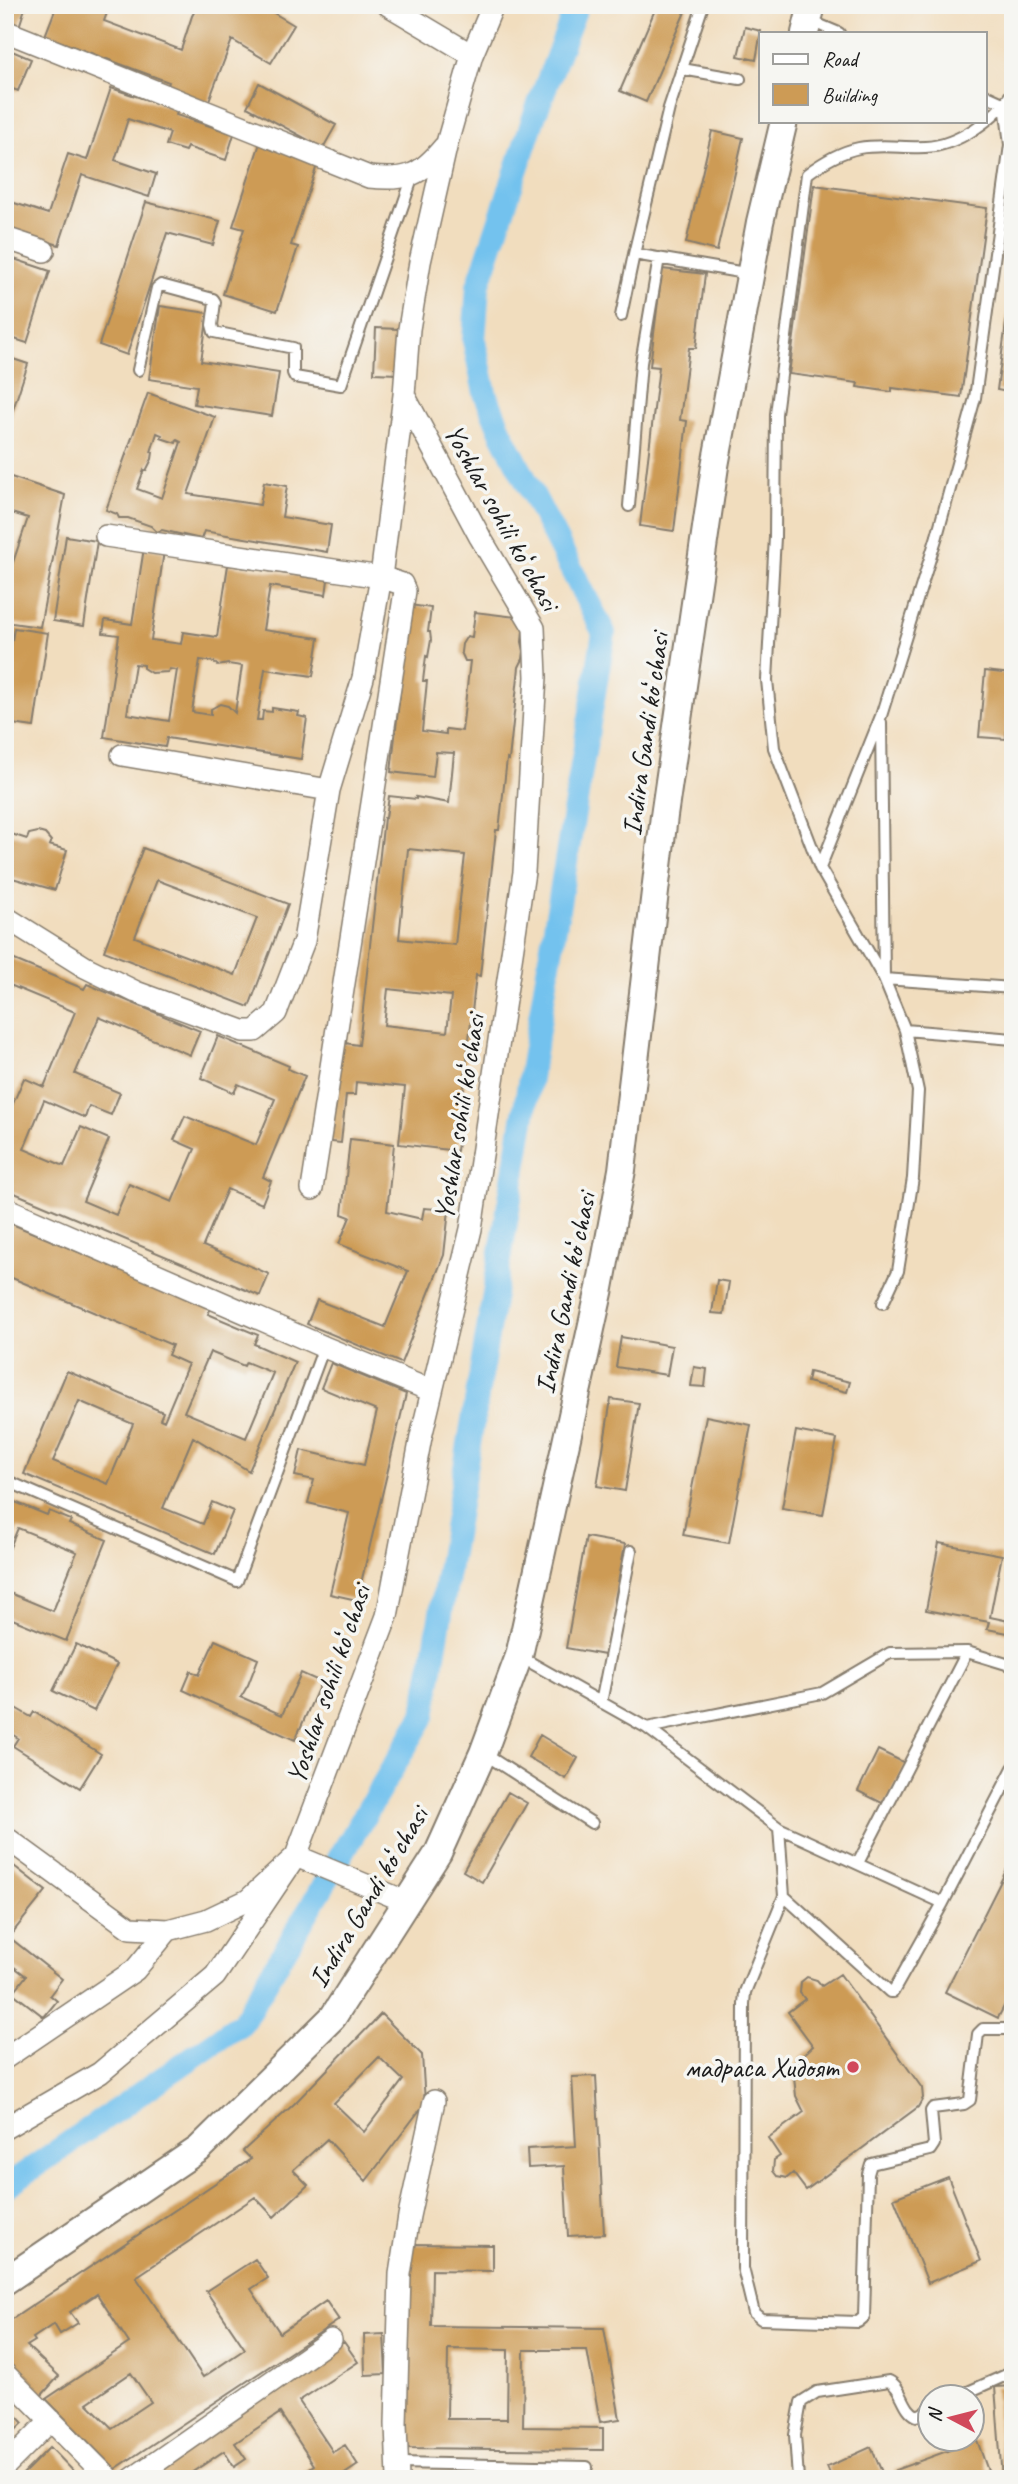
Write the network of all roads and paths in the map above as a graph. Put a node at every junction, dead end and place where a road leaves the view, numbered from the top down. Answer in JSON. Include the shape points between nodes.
{"nodes":[{"id":1,"x":388,"y":5,"type":"edge"},
{"id":2,"x":493,"y":5,"type":"edge"},
{"id":3,"x":703,"y":5,"type":"edge"},
{"id":4,"x":809,"y":20,"type":"edge"},
{"id":5,"x":5,"y":31,"type":"edge"},
{"id":6,"x":837,"y":32,"type":"edge"},
{"id":7,"x":472,"y":55,"type":"junction"},
{"id":8,"x":682,"y":69,"type":"junction"},
{"id":9,"x":740,"y":79,"type":"dead end"},
{"id":10,"x":1013,"y":91,"type":"edge"},
{"id":11,"x":986,"y":95,"type":"edge"},
{"id":12,"x":1005,"y":104,"type":"junction"},
{"id":13,"x":986,"y":121,"type":"edge"},
{"id":14,"x":785,"y":122,"type":"edge"},
{"id":15,"x":985,"y":122,"type":"edge"},
{"id":16,"x":447,"y":142,"type":"junction"},
{"id":17,"x":414,"y":173,"type":"junction"},
{"id":18,"x":5,"y":239,"type":"edge"},
{"id":19,"x":44,"y":251,"type":"dead end"},
{"id":20,"x":634,"y":254,"type":"junction"},
{"id":21,"x":659,"y":258,"type":"junction"},
{"id":22,"x":751,"y":274,"type":"junction"},
{"id":23,"x":621,"y":316,"type":"dead end"},
{"id":24,"x":138,"y":370,"type":"dead end"},
{"id":25,"x":404,"y":395,"type":"junction"},
{"id":26,"x":629,"y":506,"type":"dead end"},
{"id":27,"x":106,"y":536,"type":"dead end"},
{"id":28,"x":381,"y":578,"type":"junction"},
{"id":29,"x":881,"y":716,"type":"junction"},
{"id":30,"x":122,"y":755,"type":"dead end"},
{"id":31,"x":328,"y":790,"type":"junction"},
{"id":32,"x":820,"y":868,"type":"junction"},
{"id":33,"x":5,"y":917,"type":"edge"},
{"id":34,"x":884,"y":979,"type":"junction"},
{"id":35,"x":1013,"y":988,"type":"edge"},
{"id":36,"x":905,"y":1030,"type":"junction"},
{"id":37,"x":1013,"y":1039,"type":"edge"},
{"id":38,"x":312,"y":1189,"type":"dead end"},
{"id":39,"x":5,"y":1208,"type":"edge"},
{"id":40,"x":883,"y":1303,"type":"dead end"},
{"id":41,"x":324,"y":1347,"type":"junction"},
{"id":42,"x":432,"y":1391,"type":"junction"},
{"id":43,"x":5,"y":1480,"type":"edge"},
{"id":44,"x":631,"y":1551,"type":"dead end"},
{"id":45,"x":967,"y":1652,"type":"junction"},
{"id":46,"x":519,"y":1656,"type":"junction"},
{"id":47,"x":1013,"y":1666,"type":"edge"},
{"id":48,"x":601,"y":1703,"type":"junction"},
{"id":49,"x":647,"y":1728,"type":"junction"},
{"id":50,"x":483,"y":1753,"type":"junction"},
{"id":51,"x":1013,"y":1768,"type":"edge"},
{"id":52,"x":592,"y":1823,"type":"dead end"},
{"id":53,"x":779,"y":1828,"type":"junction"},
{"id":54,"x":5,"y":1837,"type":"edge"},
{"id":55,"x":296,"y":1856,"type":"junction"},
{"id":56,"x":858,"y":1863,"type":"junction"},
{"id":57,"x":784,"y":1896,"type":"junction"},
{"id":58,"x":407,"y":1902,"type":"junction"},
{"id":59,"x":943,"y":1903,"type":"junction"},
{"id":60,"x":168,"y":1930,"type":"junction"},
{"id":61,"x":1013,"y":2029,"type":"edge"},
{"id":62,"x":5,"y":2058,"type":"edge"},
{"id":63,"x":434,"y":2101,"type":"dead end"},
{"id":64,"x":5,"y":2128,"type":"edge"},
{"id":65,"x":5,"y":2281,"type":"edge"},
{"id":66,"x":331,"y":2340,"type":"dead end"},
{"id":67,"x":1013,"y":2372,"type":"edge"},
{"id":68,"x":5,"y":2374,"type":"edge"},
{"id":69,"x":986,"y":2384,"type":"edge"},
{"id":70,"x":916,"y":2415,"type":"edge"},
{"id":71,"x":51,"y":2420,"type":"junction"},
{"id":72,"x":5,"y":2466,"type":"edge"},
{"id":73,"x":587,"y":2467,"type":"dead end"},
{"id":74,"x":398,"y":2471,"type":"edge"},
{"id":75,"x":109,"y":2479,"type":"edge"},
{"id":76,"x":132,"y":2479,"type":"edge"},
{"id":77,"x":798,"y":2479,"type":"edge"}],
"edges":[{"from":1,"to":7,"type":"street"},
{"from":2,"to":7,"type":"street"},
{"from":3,"to":8,"type":"lane"},
{"from":4,"to":6,"type":"lane"},
{"from":5,"to":17,"type":"street","via":[[369,177]]},
{"from":7,"to":16,"type":"street"},
{"from":8,"to":9,"type":"lane"},
{"from":8,"to":20,"type":"lane"},
{"from":10,"to":12,"type":"lane"},
{"from":11,"to":12,"type":"lane"},
{"from":12,"to":13,"type":"lane"},
{"from":12,"to":29,"type":"lane","via":[[1010,145],[975,398]]},
{"from":14,"to":22,"type":"street","name":"Indira Gandi koʻchasi"},
{"from":15,"to":32,"type":"lane","via":[[972,133],[929,147],[861,147],[829,157],[807,174],[776,414],[767,680],[774,748]]},
{"from":16,"to":17,"type":"street","via":[[426,168]]},
{"from":16,"to":25,"type":"street","via":[[420,262]]},
{"from":17,"to":24,"type":"lane","via":[[341,385],[295,377],[293,348],[214,332],[213,299],[161,285]]},
{"from":18,"to":19,"type":"street"},
{"from":20,"to":21,"type":"lane"},
{"from":20,"to":23,"type":"lane"},
{"from":21,"to":22,"type":"lane"},
{"from":21,"to":26,"type":"lane","via":[[641,363]]},
{"from":22,"to":46,"type":"street","name":"Indira Gandi koʻchasi","via":[[715,466],[672,762],[622,1170]]},
{"from":25,"to":28,"type":"street"},
{"from":25,"to":42,"type":"street","name":"Yoshlar sohili koʻchasi","via":[[534,628],[536,652],[524,872],[471,1229]]},
{"from":27,"to":28,"type":"street"},
{"from":28,"to":31,"type":"street","via":[[363,678]]},
{"from":28,"to":38,"type":"street","via":[[402,584],[405,591]]},
{"from":29,"to":32,"type":"lane"},
{"from":29,"to":34,"type":"lane"},
{"from":30,"to":31,"type":"street"},
{"from":31,"to":33,"type":"street","via":[[304,942],[276,1013],[255,1031],[243,1031],[136,992],[85,967]]},
{"from":32,"to":34,"type":"lane"},
{"from":34,"to":35,"type":"lane"},
{"from":34,"to":36,"type":"lane"},
{"from":36,"to":37,"type":"lane"},
{"from":36,"to":40,"type":"lane","via":[[918,1091],[913,1178],[898,1272]]},
{"from":39,"to":41,"type":"street"},
{"from":41,"to":42,"type":"street"},
{"from":41,"to":43,"type":"lane","via":[[237,1581]]},
{"from":42,"to":55,"type":"street","name":"Yoshlar sohili koʻchasi","via":[[387,1616]]},
{"from":44,"to":48,"type":"lane"},
{"from":45,"to":47,"type":"lane"},
{"from":45,"to":49,"type":"lane","via":[[890,1653],[822,1693]]},
{"from":45,"to":56,"type":"lane"},
{"from":46,"to":48,"type":"lane"},
{"from":46,"to":50,"type":"street","name":"Indira Gandi koʻchasi"},
{"from":48,"to":49,"type":"lane"},
{"from":49,"to":53,"type":"lane"},
{"from":50,"to":52,"type":"lane"},
{"from":50,"to":58,"type":"street","name":"Indira Gandi koʻchasi","via":[[438,1853]]},
{"from":51,"to":59,"type":"lane"},
{"from":53,"to":56,"type":"lane"},
{"from":53,"to":57,"type":"lane"},
{"from":54,"to":60,"type":"street","via":[[130,1928]]},
{"from":55,"to":58,"type":"street"},
{"from":55,"to":60,"type":"street","via":[[248,1900],[206,1920]]},
{"from":55,"to":64,"type":"street","name":"Yoshlar sohili koʻchasi","via":[[215,1976],[100,2073]]},
{"from":56,"to":59,"type":"lane"},
{"from":57,"to":59,"type":"lane","via":[[890,1992]]},
{"from":57,"to":61,"type":"lane","via":[[744,2004],[743,2268],[754,2313],[761,2319],[858,2322],[864,2317],[871,2164],[930,2150],[934,2144],[933,2108],[971,2100],[978,2034],[983,2029]]},
{"from":58,"to":65,"type":"street","name":"Indira Gandi koʻchasi","via":[[332,2017],[199,2149]]},
{"from":60,"to":62,"type":"street","via":[[135,1970]]},
{"from":63,"to":74,"type":"street","via":[[400,2274]]},
{"from":66,"to":76,"type":"street"},
{"from":67,"to":69,"type":"lane"},
{"from":68,"to":71,"type":"street"},
{"from":70,"to":77,"type":"lane","via":[[895,2384],[888,2381],[817,2392],[801,2402],[795,2435]]},
{"from":71,"to":72,"type":"street"},
{"from":71,"to":75,"type":"street"},
{"from":73,"to":74,"type":"lane"}]}
